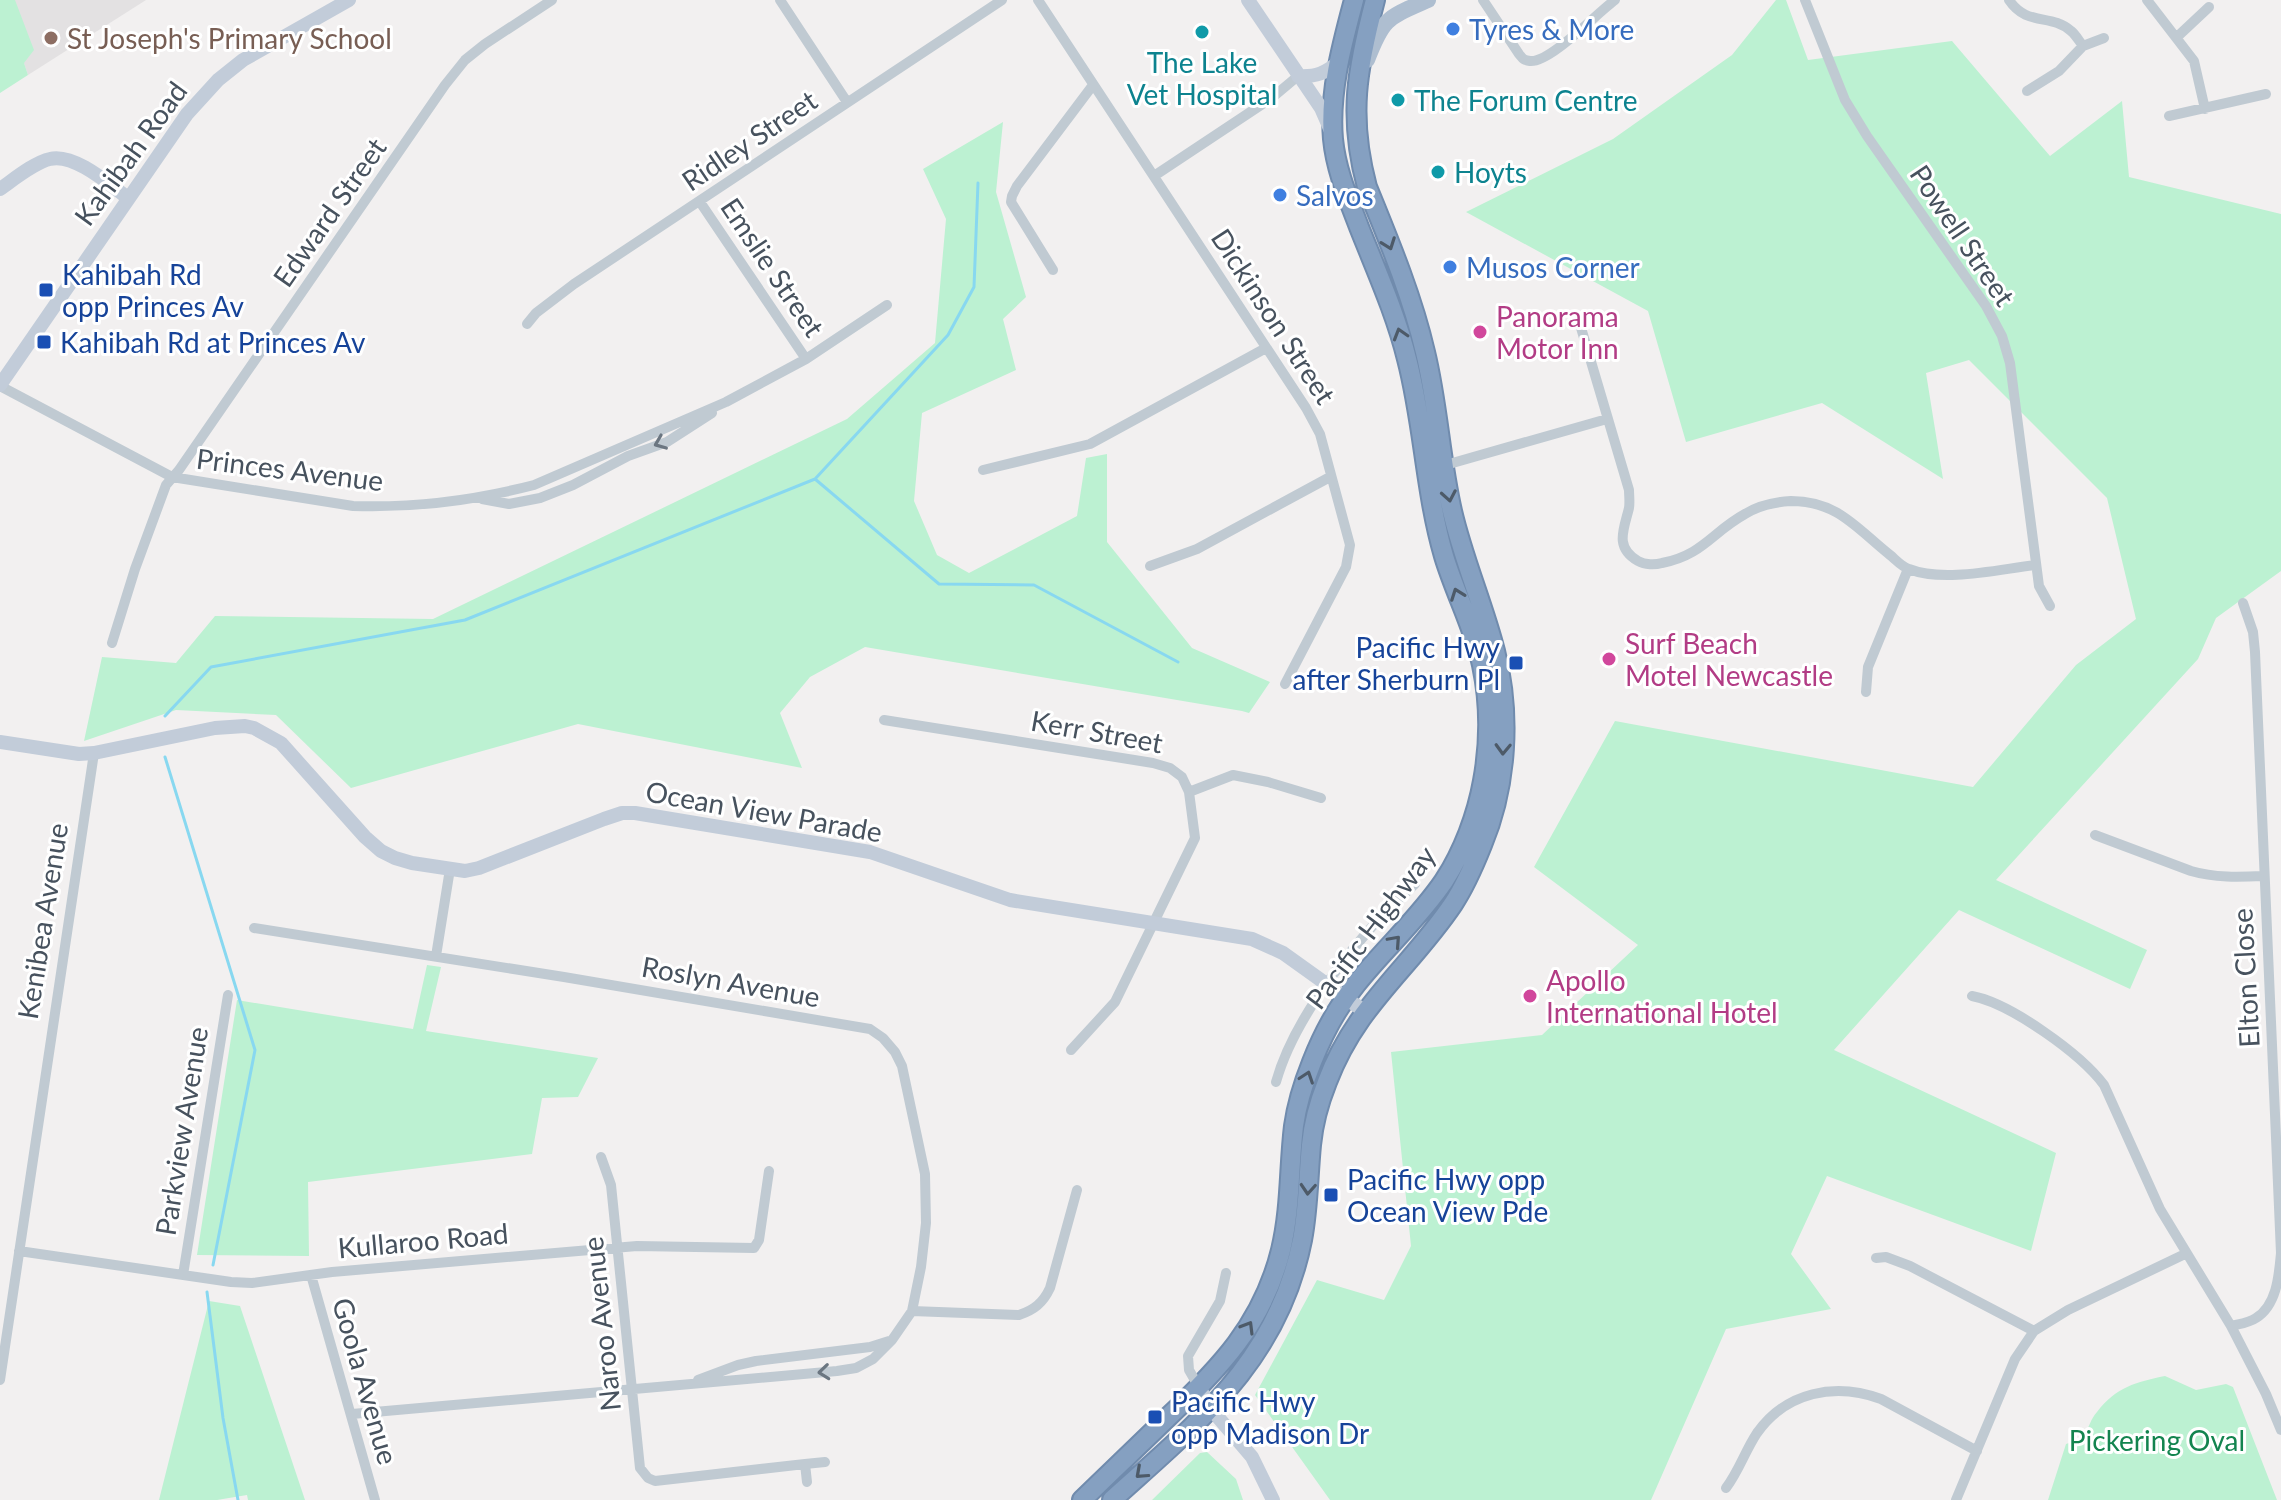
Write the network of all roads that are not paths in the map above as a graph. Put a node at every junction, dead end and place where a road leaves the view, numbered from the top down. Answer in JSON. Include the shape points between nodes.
{"nodes":[{"id":1,"x":349,"y":0,"type":"edge"},
{"id":2,"x":552,"y":0,"type":"edge"},
{"id":3,"x":780,"y":0,"type":"edge"},
{"id":4,"x":1002,"y":0,"type":"edge"},
{"id":5,"x":1038,"y":0,"type":"edge"},
{"id":6,"x":1248,"y":0,"type":"edge"},
{"id":7,"x":1354,"y":0,"type":"edge"},
{"id":8,"x":1375,"y":0,"type":"edge"},
{"id":9,"x":1428,"y":0,"type":"edge"},
{"id":10,"x":1483,"y":0,"type":"edge"},
{"id":11,"x":1615,"y":0,"type":"edge"},
{"id":12,"x":1805,"y":0,"type":"edge"},
{"id":13,"x":2009,"y":0,"type":"edge"},
{"id":14,"x":2147,"y":0,"type":"edge"},
{"id":15,"x":2209,"y":7,"type":"dead end"},
{"id":16,"x":2177,"y":37,"type":"junction"},
{"id":17,"x":2104,"y":38,"type":"dead end"},
{"id":18,"x":2083,"y":46,"type":"junction"},
{"id":19,"x":1339,"y":62,"type":"junction"},
{"id":20,"x":1298,"y":76,"type":"junction"},
{"id":21,"x":1093,"y":85,"type":"junction"},
{"id":22,"x":1356,"y":89,"type":"junction"},
{"id":23,"x":2027,"y":91,"type":"dead end"},
{"id":24,"x":2266,"y":94,"type":"dead end"},
{"id":25,"x":847,"y":102,"type":"junction"},
{"id":26,"x":2205,"y":109,"type":"junction"},
{"id":27,"x":2169,"y":116,"type":"dead end"},
{"id":28,"x":1333,"y":135,"type":"junction"},
{"id":29,"x":1154,"y":176,"type":"junction"},
{"id":30,"x":0,"y":189,"type":"edge"},
{"id":31,"x":128,"y":198,"type":"junction"},
{"id":32,"x":700,"y":202,"type":"junction"},
{"id":33,"x":1053,"y":270,"type":"dead end"},
{"id":34,"x":887,"y":305,"type":"dead end"},
{"id":35,"x":1579,"y":321,"type":"dead end"},
{"id":36,"x":527,"y":324,"type":"dead end"},
{"id":37,"x":1266,"y":348,"type":"junction"},
{"id":38,"x":806,"y":359,"type":"junction"},
{"id":39,"x":0,"y":386,"type":"edge"},
{"id":40,"x":1607,"y":419,"type":"junction"},
{"id":41,"x":1444,"y":465,"type":"junction"},
{"id":42,"x":983,"y":470,"type":"dead end"},
{"id":43,"x":1425,"y":471,"type":"junction"},
{"id":44,"x":172,"y":477,"type":"junction"},
{"id":45,"x":1330,"y":477,"type":"junction"},
{"id":46,"x":2036,"y":565,"type":"junction"},
{"id":47,"x":1150,"y":566,"type":"dead end"},
{"id":48,"x":1908,"y":569,"type":"junction"},
{"id":49,"x":2243,"y":603,"type":"dead end"},
{"id":50,"x":2050,"y":606,"type":"dead end"},
{"id":51,"x":112,"y":643,"type":"dead end"},
{"id":52,"x":1285,"y":684,"type":"dead end"},
{"id":53,"x":1866,"y":692,"type":"dead end"},
{"id":54,"x":884,"y":720,"type":"dead end"},
{"id":55,"x":0,"y":742,"type":"edge"},
{"id":56,"x":94,"y":753,"type":"junction"},
{"id":57,"x":1189,"y":792,"type":"junction"},
{"id":58,"x":1321,"y":798,"type":"dead end"},
{"id":59,"x":2095,"y":835,"type":"dead end"},
{"id":60,"x":450,"y":869,"type":"junction"},
{"id":61,"x":2264,"y":876,"type":"junction"},
{"id":62,"x":1415,"y":884,"type":"dead end"},
{"id":63,"x":1154,"y":923,"type":"junction"},
{"id":64,"x":254,"y":928,"type":"dead end"},
{"id":65,"x":436,"y":956,"type":"junction"},
{"id":66,"x":1326,"y":984,"type":"junction"},
{"id":67,"x":228,"y":995,"type":"dead end"},
{"id":68,"x":1972,"y":996,"type":"dead end"},
{"id":69,"x":1346,"y":998,"type":"junction"},
{"id":70,"x":1364,"y":1011,"type":"junction"},
{"id":71,"x":1071,"y":1050,"type":"dead end"},
{"id":72,"x":1276,"y":1082,"type":"dead end"},
{"id":73,"x":601,"y":1157,"type":"dead end"},
{"id":74,"x":769,"y":1171,"type":"dead end"},
{"id":75,"x":1077,"y":1190,"type":"dead end"},
{"id":76,"x":618,"y":1247,"type":"junction"},
{"id":77,"x":19,"y":1251,"type":"junction"},
{"id":78,"x":2185,"y":1254,"type":"junction"},
{"id":79,"x":1876,"y":1258,"type":"dead end"},
{"id":80,"x":1226,"y":1273,"type":"dead end"},
{"id":81,"x":183,"y":1275,"type":"junction"},
{"id":82,"x":311,"y":1275,"type":"junction"},
{"id":83,"x":912,"y":1311,"type":"junction"},
{"id":84,"x":2231,"y":1326,"type":"junction"},
{"id":85,"x":2034,"y":1331,"type":"junction"},
{"id":86,"x":892,"y":1340,"type":"junction"},
{"id":87,"x":0,"y":1380,"type":"edge"},
{"id":88,"x":693,"y":1382,"type":"junction"},
{"id":89,"x":631,"y":1389,"type":"junction"},
{"id":90,"x":1200,"y":1389,"type":"junction"},
{"id":91,"x":1211,"y":1409,"type":"junction"},
{"id":92,"x":352,"y":1414,"type":"junction"},
{"id":93,"x":2281,"y":1430,"type":"edge"},
{"id":94,"x":1977,"y":1451,"type":"junction"},
{"id":95,"x":825,"y":1462,"type":"dead end"},
{"id":96,"x":805,"y":1464,"type":"junction"},
{"id":97,"x":807,"y":1482,"type":"dead end"},
{"id":98,"x":1726,"y":1488,"type":"dead end"},
{"id":99,"x":375,"y":1500,"type":"edge"},
{"id":100,"x":1082,"y":1500,"type":"edge"},
{"id":101,"x":1112,"y":1500,"type":"edge"},
{"id":102,"x":1273,"y":1500,"type":"edge"},
{"id":103,"x":1956,"y":1500,"type":"edge"}],
"edges":[{"from":1,"to":31,"type":"street","name":"Kahibah Road","via":[[243,60],[218,80],[187,114]]},
{"from":2,"to":44,"type":"street","name":"Edward Street","via":[[485,44],[445,85]]},
{"from":3,"to":25,"type":"street"},
{"from":4,"to":25,"type":"street","name":"Ridley Street"},
{"from":5,"to":21,"type":"street","name":"Dickinson Street"},
{"from":6,"to":20,"type":"street"},
{"from":7,"to":19,"type":"highway","name":"Pacific Highway"},
{"from":8,"to":22,"type":"highway","name":"Pacific Highway"},
{"from":9,"to":22,"type":"main road","via":[[1381,27]]},
{"from":10,"to":11,"type":"street","via":[[1519,54],[1532,61],[1558,48]]},
{"from":12,"to":46,"type":"street","name":"Powell Street","via":[[1845,100],[2002,336],[2015,389]]},
{"from":13,"to":18,"type":"street","via":[[2022,15],[2070,29]]},
{"from":14,"to":16,"type":"street"},
{"from":15,"to":16,"type":"street"},
{"from":16,"to":26,"type":"street","via":[[2194,61]]},
{"from":17,"to":18,"type":"street"},
{"from":18,"to":23,"type":"street","via":[[2059,71]]},
{"from":19,"to":20,"type":"street","via":[[1325,73]]},
{"from":19,"to":28,"type":"highway","name":"Pacific Highway"},
{"from":20,"to":28,"type":"street"},
{"from":20,"to":29,"type":"street"},
{"from":21,"to":29,"type":"street","name":"Dickinson Street"},
{"from":21,"to":33,"type":"street","via":[[1012,196]]},
{"from":22,"to":41,"type":"highway","name":"Pacific Highway","one_way":true,"via":[[1361,165],[1419,330]]},
{"from":24,"to":26,"type":"street"},
{"from":25,"to":32,"type":"street","name":"Ridley Street"},
{"from":26,"to":27,"type":"street"},
{"from":43,"to":28,"type":"highway","name":"Pacific Highway","one_way":true,"via":[[1408,360],[1345,192]]},
{"from":29,"to":37,"type":"street","name":"Dickinson Street"},
{"from":30,"to":31,"type":"street","via":[[48,159],[62,158]]},
{"from":31,"to":39,"type":"street","name":"Kahibah Road"},
{"from":32,"to":36,"type":"street","name":"Ridley Street","via":[[574,284]]},
{"from":32,"to":38,"type":"street","name":"Emslie Street"},
{"from":34,"to":38,"type":"street","name":"Princes Avenue"},
{"from":35,"to":40,"type":"street"},
{"from":37,"to":42,"type":"street","via":[[1090,444]]},
{"from":37,"to":45,"type":"street","name":"Dickinson Street","via":[[1320,434]]},
{"from":38,"to":44,"type":"street","name":"Princes Avenue","via":[[726,402],[534,485],[476,497],[353,506]]},
{"from":39,"to":44,"type":"street","name":"Princes Avenue"},
{"from":40,"to":41,"type":"street"},
{"from":40,"to":48,"type":"street","via":[[1629,490],[1621,538],[1641,563],[1676,560],[1744,514],[1790,501],[1835,510]]},
{"from":41,"to":43,"type":"street"},
{"from":41,"to":70,"type":"highway","name":"Pacific Highway","one_way":true,"via":[[1501,687],[1500,784],[1484,842],[1454,902]]},
{"from":69,"to":43,"type":"highway","name":"Pacific Highway","one_way":true,"via":[[1442,883],[1462,847],[1482,786],[1488,725],[1482,663],[1445,559]]},
{"from":44,"to":51,"type":"street","name":"Edward Street"},
{"from":45,"to":47,"type":"street","via":[[1197,549]]},
{"from":45,"to":52,"type":"street","name":"Dickinson Street","via":[[1349,554]]},
{"from":46,"to":48,"type":"street","via":[[1957,575]]},
{"from":46,"to":50,"type":"street","name":"Powell Street"},
{"from":48,"to":53,"type":"street","via":[[1868,667]]},
{"from":49,"to":61,"type":"street","name":"Elton Close","via":[[2255,652]]},
{"from":54,"to":57,"type":"street","name":"Kerr Street","via":[[1153,763],[1182,777]]},
{"from":55,"to":56,"type":"street"},
{"from":56,"to":60,"type":"street","name":"Ocean View Parade","via":[[215,728],[254,728],[281,743],[381,851],[403,861]]},
{"from":56,"to":77,"type":"street","name":"Kenibea Avenue"},
{"from":57,"to":58,"type":"street","via":[[1233,775]]},
{"from":57,"to":63,"type":"street","via":[[1195,838]]},
{"from":59,"to":61,"type":"street","via":[[2198,873]]},
{"from":60,"to":63,"type":"street","name":"Ocean View Parade","via":[[479,868],[604,819],[635,813],[870,852],[1010,900]]},
{"from":60,"to":65,"type":"street"},
{"from":61,"to":84,"type":"street","name":"Elton Close","via":[[2280,1272],[2258,1317]]},
{"from":62,"to":66,"type":"street","name":"Pacific Highway"},
{"from":63,"to":66,"type":"street","name":"Ocean View Parade","via":[[1269,945]]},
{"from":63,"to":71,"type":"street","via":[[1115,1002]]},
{"from":64,"to":65,"type":"street","name":"Roslyn Avenue"},
{"from":65,"to":83,"type":"street","name":"Roslyn Avenue","via":[[870,1029],[883,1038],[902,1066],[925,1174],[926,1223]]},
{"from":66,"to":69,"type":"street","name":"Ocean View Parade"},
{"from":66,"to":72,"type":"street","name":"Pacific Highway","via":[[1288,1046]]},
{"from":67,"to":81,"type":"street","name":"Parkview Avenue"},
{"from":68,"to":78,"type":"street","via":[[2004,1007],[2092,1069]]},
{"from":69,"to":70,"type":"street","name":"Ocean View Parade"},
{"from":90,"to":69,"type":"highway","name":"Pacific Highway","one_way":true,"via":[[1246,1331],[1271,1280],[1286,1221],[1302,1091]]},
{"from":70,"to":91,"type":"highway","name":"Pacific Highway","one_way":true,"via":[[1345,1040],[1320,1101],[1302,1241],[1285,1296],[1250,1362]]},
{"from":73,"to":76,"type":"street","name":"Naroo Avenue","via":[[611,1185]]},
{"from":74,"to":76,"type":"street","name":"Kullaroo Road","via":[[754,1248]]},
{"from":75,"to":83,"type":"street","via":[[1050,1288],[1030,1311]]},
{"from":76,"to":82,"type":"street","name":"Kullaroo Road"},
{"from":76,"to":89,"type":"street","name":"Naroo Avenue"},
{"from":77,"to":81,"type":"street","name":"Kullaroo Road"},
{"from":77,"to":87,"type":"street","name":"Kenibea Avenue"},
{"from":78,"to":84,"type":"street"},
{"from":78,"to":85,"type":"street"},
{"from":79,"to":85,"type":"street","via":[[1910,1266]]},
{"from":80,"to":90,"type":"street","via":[[1220,1301],[1188,1356]]},
{"from":81,"to":82,"type":"street","name":"Kullaroo Road","via":[[252,1283]]},
{"from":82,"to":92,"type":"street","name":"Goola Avenue"},
{"from":83,"to":86,"type":"street","name":"Roslyn Avenue"},
{"from":84,"to":93,"type":"street"},
{"from":85,"to":94,"type":"street","via":[[2015,1359]]},
{"from":86,"to":88,"type":"street","name":"Roslyn Avenue","via":[[756,1361]]},
{"from":86,"to":88,"type":"street","name":"Roslyn Avenue","one_way":true,"via":[[856,1368]]},
{"from":88,"to":89,"type":"street","name":"Roslyn Avenue"},
{"from":89,"to":92,"type":"street","name":"Roslyn Avenue"},
{"from":89,"to":96,"type":"street","name":"Naroo Avenue","via":[[638,1461],[655,1481]]},
{"from":90,"to":91,"type":"street"},
{"from":90,"to":100,"type":"highway","name":"Pacific Highway"},
{"from":91,"to":101,"type":"highway","name":"Pacific Highway","one_way":true},
{"from":91,"to":102,"type":"street","via":[[1252,1457]]},
{"from":92,"to":99,"type":"street","name":"Goola Avenue"},
{"from":94,"to":98,"type":"street","via":[[1881,1399],[1827,1390],[1782,1407],[1769,1419]]},
{"from":94,"to":103,"type":"street"},
{"from":95,"to":96,"type":"street"},
{"from":96,"to":97,"type":"street"}]}
